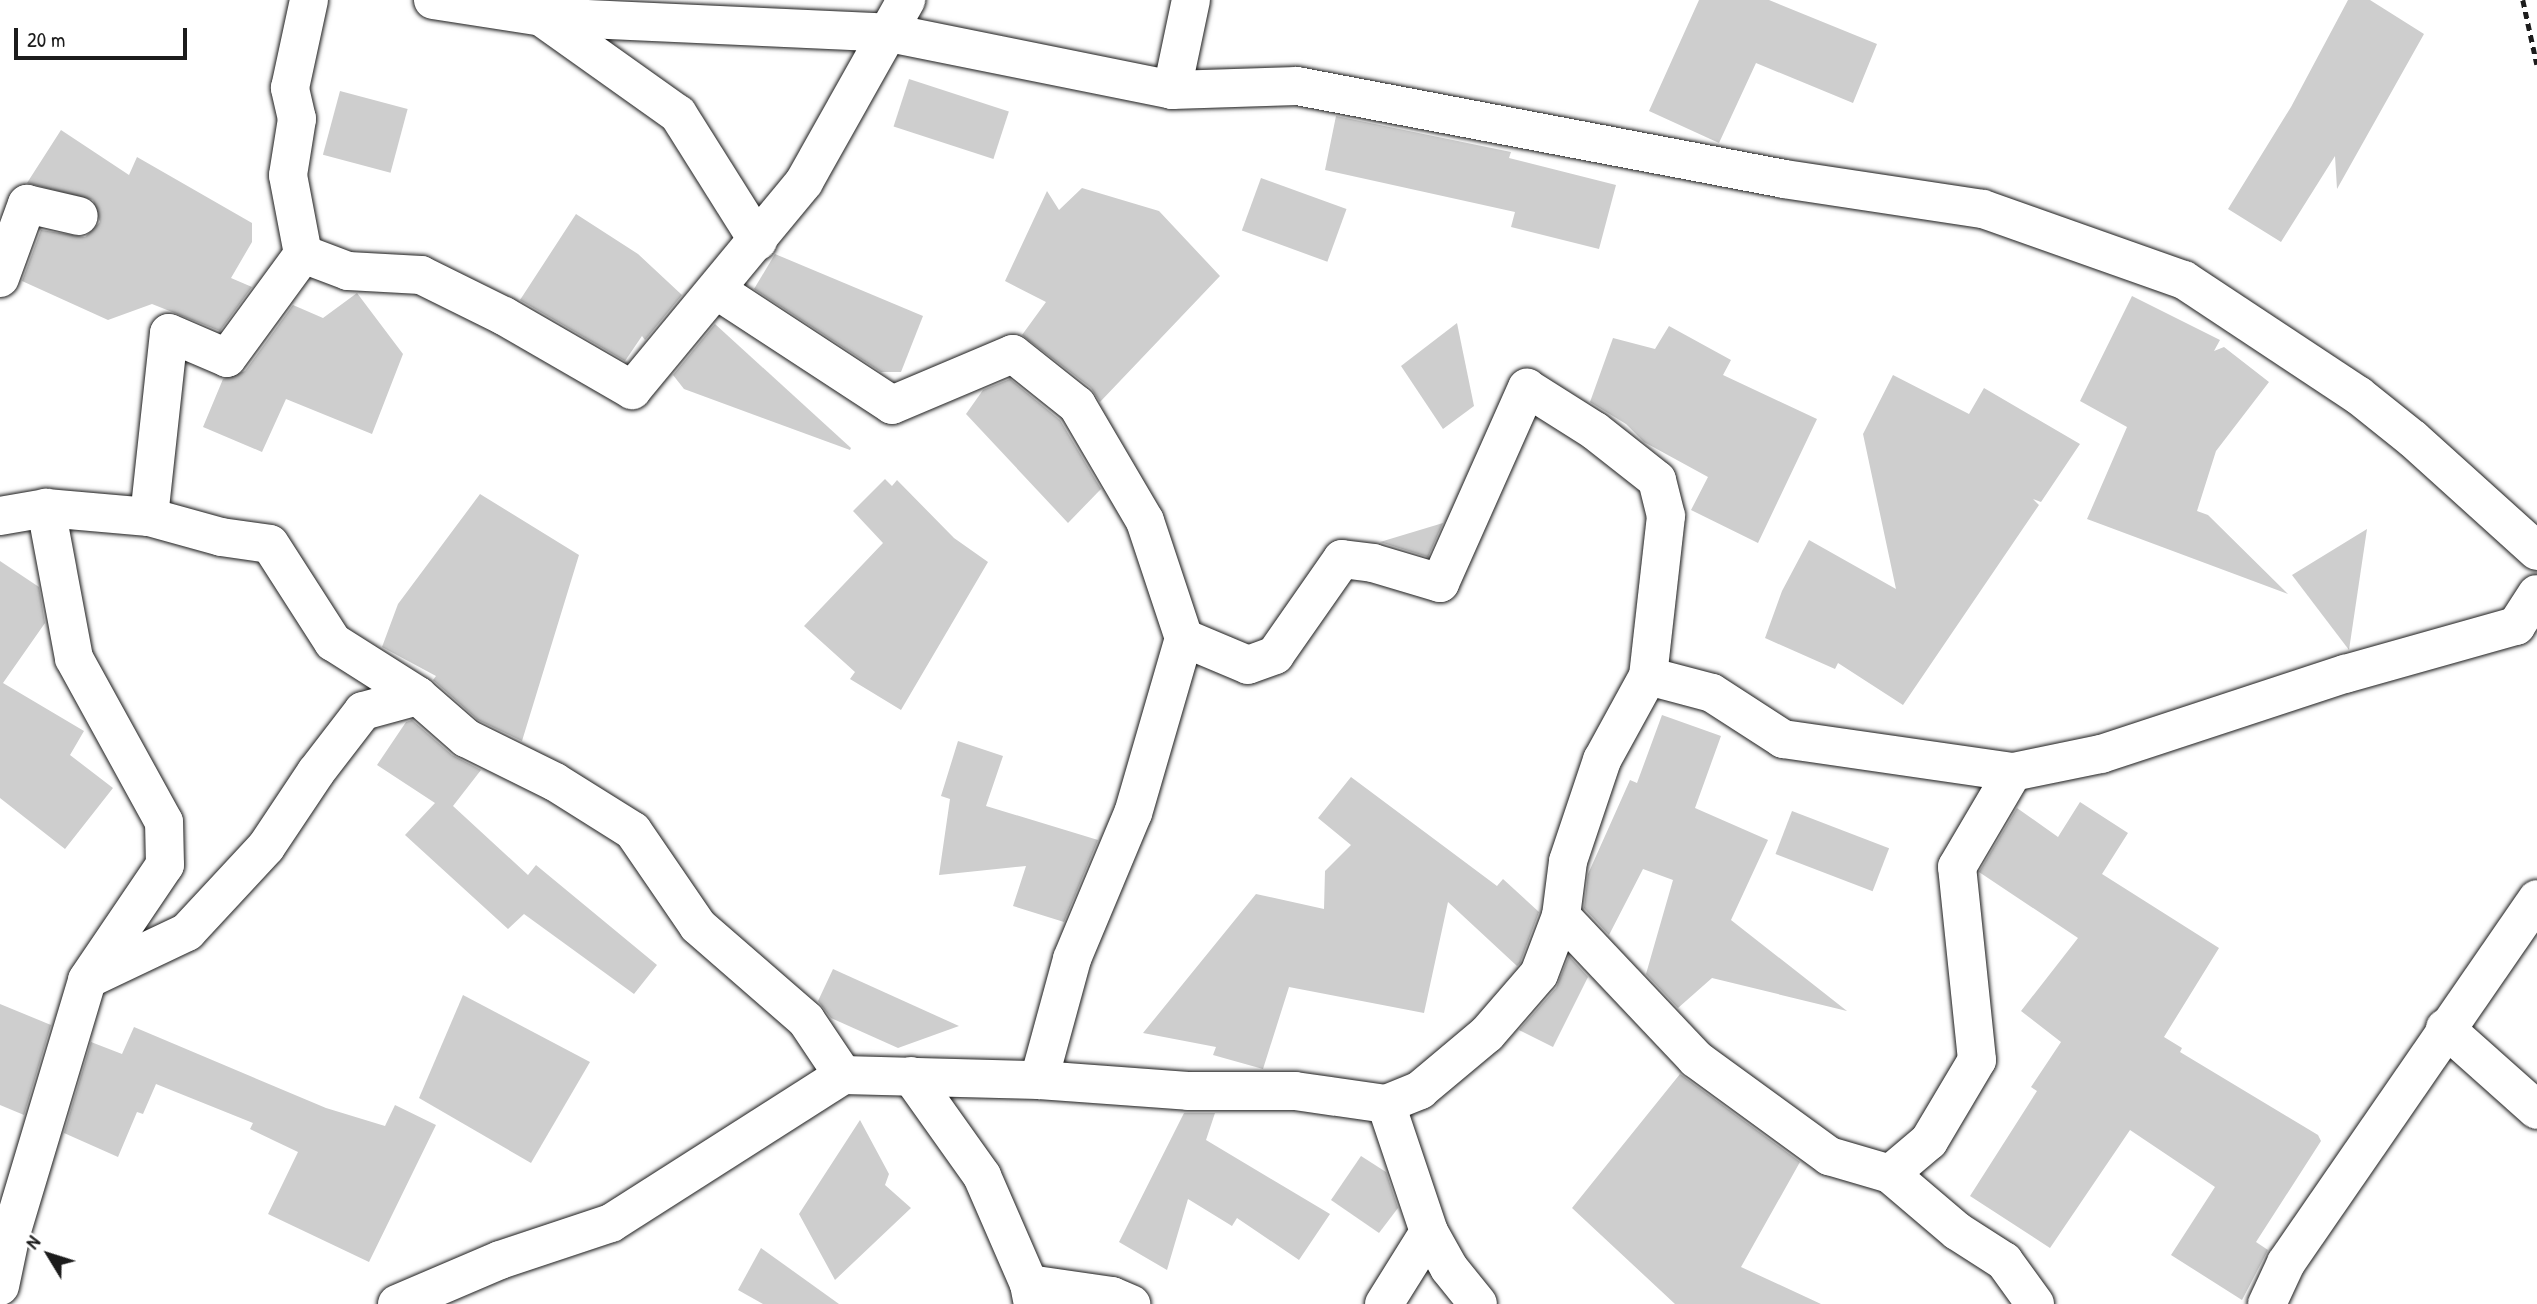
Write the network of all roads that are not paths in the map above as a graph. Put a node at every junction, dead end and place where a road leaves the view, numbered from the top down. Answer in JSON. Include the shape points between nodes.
{"nodes":[{"id":1,"x":309,"y":0,"type":"edge"},
{"id":2,"x":433,"y":0,"type":"edge"},
{"id":3,"x":1191,"y":0,"type":"edge"},
{"id":4,"x":529,"y":8,"type":"edge"},
{"id":5,"x":898,"y":16,"type":"edge"},
{"id":6,"x":1172,"y":90,"type":"junction"},
{"id":7,"x":79,"y":216,"type":"dead end"},
{"id":8,"x":758,"y":241,"type":"junction"},
{"id":9,"x":303,"y":254,"type":"junction"},
{"id":10,"x":0,"y":278,"type":"edge"},
{"id":11,"x":718,"y":290,"type":"junction"},
{"id":12,"x":46,"y":508,"type":"junction"},
{"id":13,"x":0,"y":516,"type":"edge"},
{"id":14,"x":149,"y":517,"type":"junction"},
{"id":15,"x":2537,"y":551,"type":"edge"},
{"id":16,"x":2537,"y":594,"type":"edge"},
{"id":17,"x":1184,"y":638,"type":"junction"},
{"id":18,"x":1648,"y":676,"type":"junction"},
{"id":19,"x":418,"y":696,"type":"junction"},
{"id":20,"x":2013,"y":772,"type":"junction"},
{"id":21,"x":2537,"y":899,"type":"edge"},
{"id":22,"x":1561,"y":916,"type":"junction"},
{"id":23,"x":87,"y":980,"type":"junction"},
{"id":24,"x":2445,"y":1028,"type":"junction"},
{"id":25,"x":843,"y":1074,"type":"junction"},
{"id":26,"x":911,"y":1076,"type":"junction"},
{"id":27,"x":1039,"y":1080,"type":"junction"},
{"id":28,"x":1386,"y":1104,"type":"junction"},
{"id":29,"x":2537,"y":1110,"type":"edge"},
{"id":30,"x":1890,"y":1174,"type":"junction"},
{"id":31,"x":1429,"y":1232,"type":"junction"},
{"id":32,"x":0,"y":1286,"type":"edge"},
{"id":33,"x":1031,"y":1294,"type":"edge"},
{"id":34,"x":397,"y":1304,"type":"edge"},
{"id":35,"x":1131,"y":1304,"type":"edge"},
{"id":36,"x":1384,"y":1304,"type":"edge"},
{"id":37,"x":1478,"y":1304,"type":"edge"},
{"id":38,"x":2035,"y":1304,"type":"edge"},
{"id":39,"x":2267,"y":1304,"type":"edge"}],
"edges":[{"from":1,"to":9,"type":"street","via":[[290,88],[298,119],[288,174]]},
{"from":2,"to":4,"type":"street"},
{"from":3,"to":6,"type":"street"},
{"from":4,"to":5,"type":"street"},
{"from":4,"to":8,"type":"street","via":[[678,114]]},
{"from":5,"to":6,"type":"street"},
{"from":5,"to":8,"type":"street","via":[[804,182]]},
{"from":6,"to":15,"type":"street","via":[[1297,86],[1784,179],[1983,209],[2029,222],[2184,280],[2320,367],[2413,439]]},
{"from":7,"to":10,"type":"street","via":[[27,204]]},
{"from":8,"to":11,"type":"street"},
{"from":9,"to":11,"type":"street","via":[[348,271],[421,275],[504,316],[632,390]]},
{"from":9,"to":14,"type":"street","via":[[227,358],[169,333]]},
{"from":11,"to":17,"type":"street","via":[[892,405],[1013,354],[1077,405],[1145,521]]},
{"from":12,"to":13,"type":"street"},
{"from":12,"to":14,"type":"street"},
{"from":12,"to":23,"type":"street","via":[[74,658],[164,822],[165,864]]},
{"from":14,"to":19,"type":"street","via":[[221,537],[270,544],[333,642]]},
{"from":16,"to":20,"type":"street","via":[[2516,626],[2345,674],[2101,754]]},
{"from":17,"to":18,"type":"street","via":[[1248,665],[1275,654],[1342,559],[1440,583],[1527,388],[1595,431],[1657,480],[1666,516]]},
{"from":17,"to":27,"type":"street","via":[[1133,813],[1072,959]]},
{"from":18,"to":20,"type":"street","via":[[1712,693],[1783,739]]},
{"from":18,"to":22,"type":"street","via":[[1602,760],[1568,861]]},
{"from":19,"to":23,"type":"street","via":[[363,711],[267,847],[187,932]]},
{"from":19,"to":25,"type":"street","via":[[466,738],[555,782],[633,831],[698,926],[806,1020]]},
{"from":20,"to":30,"type":"street","via":[[1957,867],[1977,1060],[1929,1141]]},
{"from":21,"to":24,"type":"street"},
{"from":22,"to":28,"type":"street","via":[[1539,974],[1487,1034],[1420,1090]]},
{"from":22,"to":30,"type":"street","via":[[1696,1059],[1829,1156]]},
{"from":23,"to":32,"type":"street","via":[[11,1234]]},
{"from":24,"to":29,"type":"street"},
{"from":24,"to":39,"type":"street","via":[[2362,1157],[2286,1263]]},
{"from":25,"to":26,"type":"street"},
{"from":25,"to":34,"type":"street","via":[[611,1223],[500,1260]]},
{"from":26,"to":27,"type":"street"},
{"from":26,"to":33,"type":"street","via":[[982,1176]]},
{"from":27,"to":28,"type":"street","via":[[1188,1091],[1295,1091]]},
{"from":28,"to":31,"type":"street"},
{"from":30,"to":38,"type":"street","via":[[1958,1231],[2004,1261]]},
{"from":31,"to":36,"type":"street"},
{"from":31,"to":37,"type":"street","via":[[1449,1268]]},
{"from":33,"to":35,"type":"street","via":[[1112,1296]]}]}
